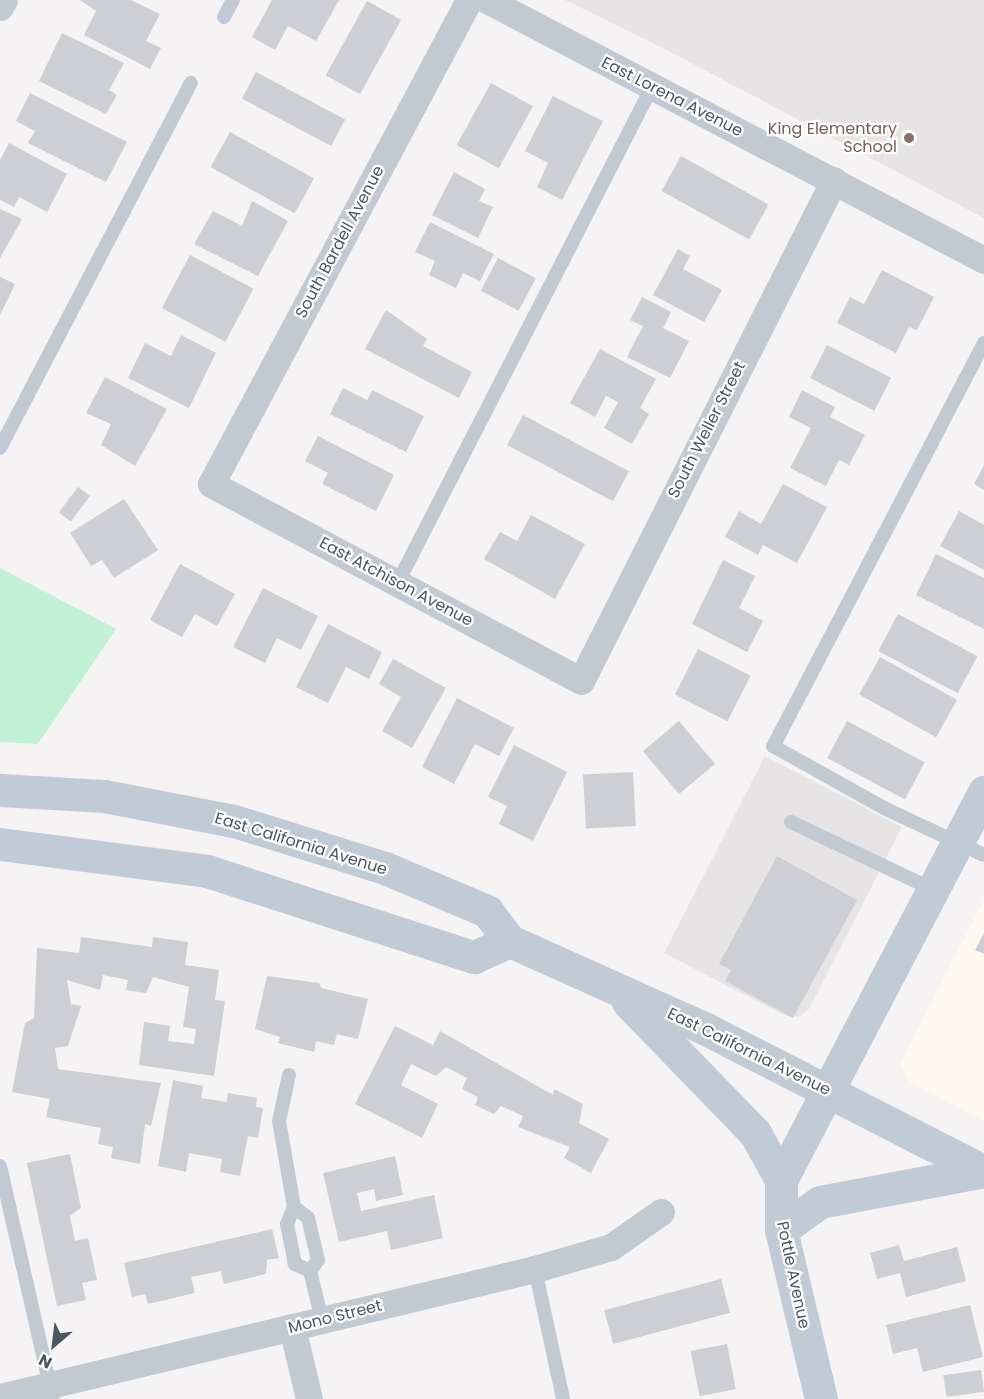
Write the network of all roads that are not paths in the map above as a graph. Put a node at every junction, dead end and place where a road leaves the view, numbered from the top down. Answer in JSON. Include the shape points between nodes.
{"nodes":[{"id":1,"x":4,"y":0,"type":"edge"},
{"id":2,"x":233,"y":0,"type":"edge"},
{"id":3,"x":469,"y":0,"type":"edge"},
{"id":4,"x":487,"y":0,"type":"edge"},
{"id":5,"x":0,"y":7,"type":"edge"},
{"id":6,"x":224,"y":17,"type":"dead end"},
{"id":7,"x":191,"y":83,"type":"dead end"},
{"id":8,"x":651,"y":87,"type":"junction"},
{"id":9,"x":834,"y":180,"type":"junction"},
{"id":10,"x":984,"y":260,"type":"edge"},
{"id":11,"x":984,"y":343,"type":"edge"},
{"id":12,"x":0,"y":448,"type":"edge"},
{"id":13,"x":211,"y":484,"type":"joint"},
{"id":14,"x":398,"y":584,"type":"junction"},
{"id":15,"x":581,"y":681,"type":"joint"},
{"id":16,"x":0,"y":790,"type":"edge"},
{"id":17,"x":984,"y":792,"type":"edge"},
{"id":18,"x":791,"y":822,"type":"dead end"},
{"id":19,"x":0,"y":844,"type":"edge"},
{"id":20,"x":970,"y":849,"type":"edge"},
{"id":21,"x":932,"y":889,"type":"junction"},
{"id":22,"x":510,"y":941,"type":"junction"},
{"id":23,"x":615,"y":987,"type":"junction"},
{"id":24,"x":289,"y":1075,"type":"dead end"},
{"id":25,"x":826,"y":1089,"type":"junction"},
{"id":26,"x":0,"y":1166,"type":"edge"},
{"id":27,"x":984,"y":1171,"type":"edge"},
{"id":28,"x":781,"y":1180,"type":"junction"},
{"id":29,"x":294,"y":1207,"type":"junction"},
{"id":30,"x":661,"y":1212,"type":"dead end"},
{"id":31,"x":781,"y":1230,"type":"junction"},
{"id":32,"x":535,"y":1269,"type":"junction"},
{"id":33,"x":310,"y":1270,"type":"junction"},
{"id":34,"x":322,"y":1320,"type":"junction"},
{"id":35,"x":292,"y":1327,"type":"junction"},
{"id":36,"x":52,"y":1392,"type":"edge"},
{"id":37,"x":0,"y":1397,"type":"edge"},
{"id":38,"x":309,"y":1399,"type":"edge"},
{"id":39,"x":563,"y":1399,"type":"edge"},
{"id":40,"x":821,"y":1399,"type":"edge"}],
"edges":[{"from":1,"to":5,"type":"street"},
{"from":2,"to":6,"type":"lane"},
{"from":3,"to":13,"type":"street","name":"South Bardell Avenue"},
{"from":4,"to":8,"type":"street","name":"East Lorena Avenue"},
{"from":7,"to":12,"type":"lane"},
{"from":8,"to":9,"type":"street","name":"East Lorena Avenue"},
{"from":8,"to":14,"type":"lane"},
{"from":9,"to":10,"type":"street","name":"East Lorena Avenue"},
{"from":9,"to":15,"type":"street","name":"South Weller Street"},
{"from":11,"to":20,"type":"lane","via":[[773,746]]},
{"from":13,"to":14,"type":"street","name":"East Atchison Avenue"},
{"from":14,"to":15,"type":"street","name":"East Atchison Avenue"},
{"from":16,"to":22,"type":"main road","name":"East California Avenue","via":[[104,796],[234,821],[385,868],[487,911]]},
{"from":17,"to":20,"type":"main road","name":"Pottle Avenue"},
{"from":18,"to":21,"type":"lane"},
{"from":19,"to":22,"type":"main road","via":[[207,871],[474,957]]},
{"from":20,"to":21,"type":"main road","name":"Pottle Avenue"},
{"from":21,"to":25,"type":"main road","name":"Pottle Avenue"},
{"from":22,"to":23,"type":"main road","name":"East California Avenue"},
{"from":23,"to":25,"type":"main road","name":"East California Avenue"},
{"from":23,"to":28,"type":"main road","via":[[748,1126]]},
{"from":24,"to":29,"type":"lane","via":[[279,1121]]},
{"from":25,"to":27,"type":"main road","name":"East California Avenue"},
{"from":25,"to":28,"type":"main road","name":"Pottle Avenue"},
{"from":26,"to":36,"type":"lane"},
{"from":27,"to":31,"type":"main road","via":[[820,1202]]},
{"from":28,"to":31,"type":"main road","name":"Pottle Avenue"},
{"from":29,"to":33,"type":"lane","via":[[308,1218],[318,1260]]},
{"from":29,"to":33,"type":"lane","via":[[287,1224],[295,1264]]},
{"from":30,"to":32,"type":"street","name":"Mono Street","via":[[610,1247]]},
{"from":31,"to":40,"type":"main road","name":"Pottle Avenue"},
{"from":32,"to":34,"type":"street","name":"Mono Street"},
{"from":32,"to":39,"type":"lane"},
{"from":33,"to":34,"type":"lane"},
{"from":34,"to":35,"type":"street","name":"Mono Street"},
{"from":35,"to":36,"type":"street","name":"Mono Street"},
{"from":35,"to":38,"type":"street"},
{"from":36,"to":37,"type":"street","name":"Mono Street"}]}
